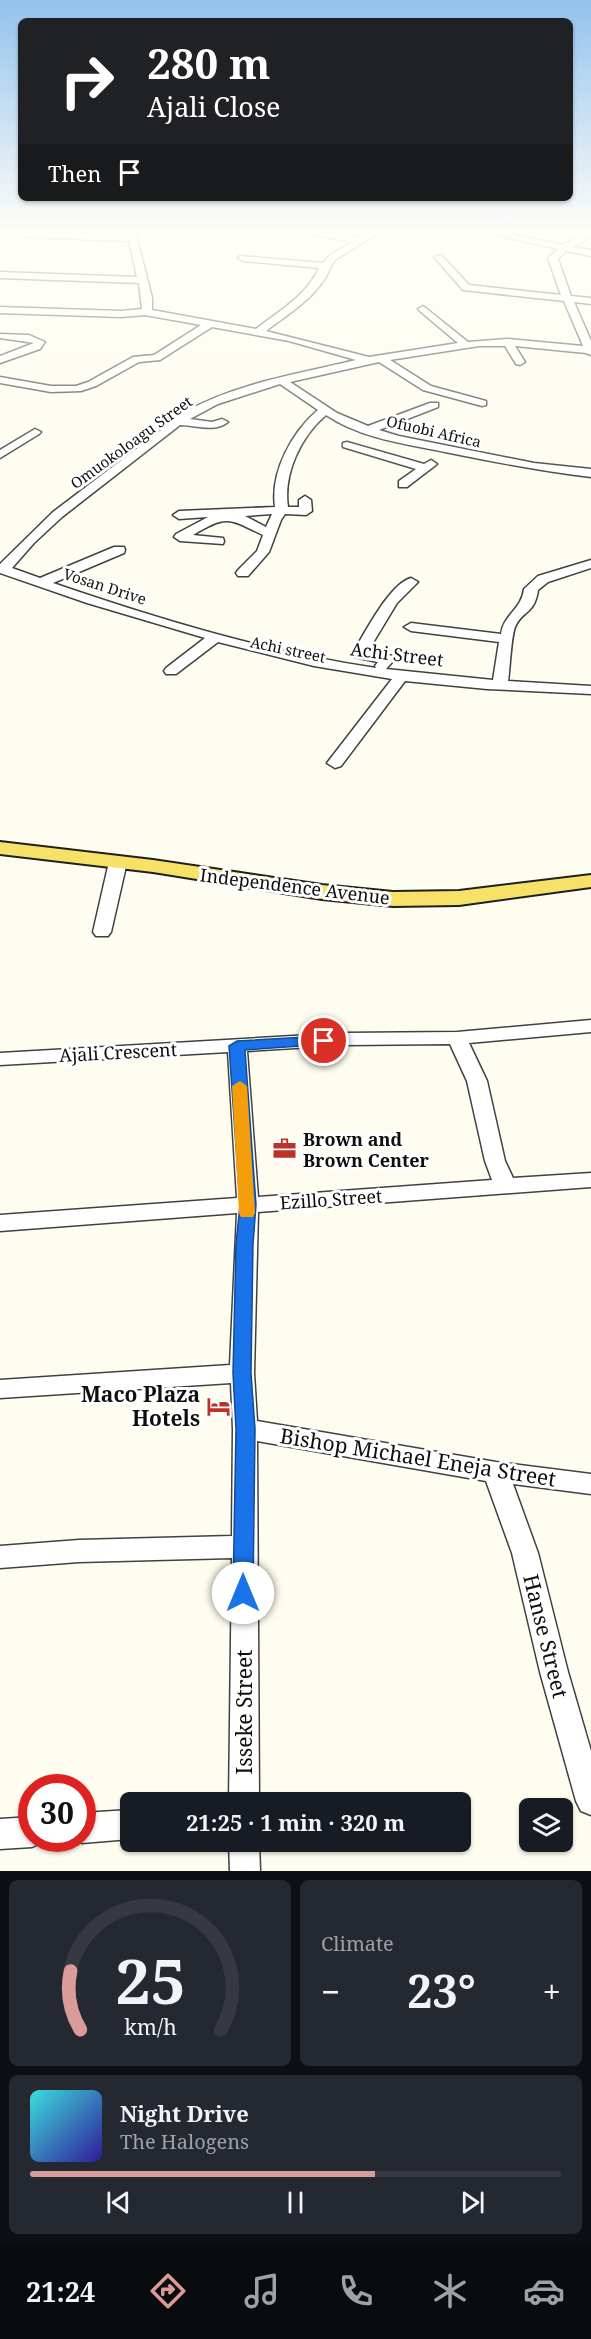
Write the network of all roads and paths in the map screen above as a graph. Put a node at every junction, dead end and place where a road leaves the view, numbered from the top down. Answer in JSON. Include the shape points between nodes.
{"nodes":[{"id":1,"x":36,"y":317,"type":"edge"},
{"id":2,"x":81,"y":317,"type":"edge"},
{"id":3,"x":174,"y":317,"type":"edge"},
{"id":4,"x":277,"y":317,"type":"edge"},
{"id":5,"x":433,"y":317,"type":"edge"},
{"id":6,"x":577,"y":317,"type":"edge"},
{"id":7,"x":49,"y":320,"type":"junction"},
{"id":8,"x":210,"y":324,"type":"junction"},
{"id":9,"x":258,"y":332,"type":"junction"},
{"id":10,"x":3,"y":336,"type":"dead end"},
{"id":11,"x":29,"y":338,"type":"junction"},
{"id":12,"x":507,"y":342,"type":"junction"},
{"id":13,"x":465,"y":344,"type":"junction"},
{"id":14,"x":591,"y":350,"type":"edge"},
{"id":15,"x":0,"y":358,"type":"edge"},
{"id":16,"x":156,"y":358,"type":"junction"},
{"id":17,"x":374,"y":359,"type":"junction"},
{"id":18,"x":520,"y":362,"type":"dead end"},
{"id":19,"x":129,"y":375,"type":"dead end"},
{"id":20,"x":0,"y":380,"type":"edge"},
{"id":21,"x":284,"y":382,"type":"junction"},
{"id":22,"x":482,"y":403,"type":"dead end"},
{"id":23,"x":434,"y":405,"type":"dead end"},
{"id":24,"x":325,"y":410,"type":"junction"},
{"id":25,"x":182,"y":421,"type":"junction"},
{"id":26,"x":222,"y":422,"type":"dead end"},
{"id":27,"x":368,"y":430,"type":"junction"},
{"id":28,"x":35,"y":432,"type":"dead end"},
{"id":29,"x":347,"y":445,"type":"dead end"},
{"id":30,"x":449,"y":450,"type":"junction"},
{"id":31,"x":0,"y":455,"type":"edge"},
{"id":32,"x":426,"y":468,"type":"junction"},
{"id":33,"x":591,"y":473,"type":"edge"},
{"id":34,"x":403,"y":484,"type":"dead end"},
{"id":35,"x":305,"y":500,"type":"dead end"},
{"id":36,"x":282,"y":510,"type":"junction"},
{"id":37,"x":179,"y":515,"type":"dead end"},
{"id":38,"x":269,"y":533,"type":"junction"},
{"id":39,"x":218,"y":541,"type":"dead end"},
{"id":40,"x":119,"y":550,"type":"dead end"},
{"id":41,"x":591,"y":564,"type":"edge"},
{"id":42,"x":2,"y":569,"type":"edge"},
{"id":43,"x":243,"y":573,"type":"dead end"},
{"id":44,"x":411,"y":582,"type":"dead end"},
{"id":45,"x":41,"y":583,"type":"junction"},
{"id":46,"x":411,"y":627,"type":"dead end"},
{"id":47,"x":208,"y":635,"type":"junction"},
{"id":48,"x":507,"y":639,"type":"junction"},
{"id":49,"x":382,"y":666,"type":"junction"},
{"id":50,"x":171,"y":671,"type":"dead end"},
{"id":51,"x":402,"y":675,"type":"junction"},
{"id":52,"x":501,"y":682,"type":"junction"},
{"id":53,"x":591,"y":684,"type":"edge"},
{"id":54,"x":591,"y":690,"type":"edge"},
{"id":55,"x":335,"y":762,"type":"dead end"},
{"id":56,"x":0,"y":838,"type":"edge"},
{"id":57,"x":0,"y":848,"type":"edge"},
{"id":58,"x":97,"y":853,"type":"junction"},
{"id":59,"x":118,"y":862,"type":"junction"},
{"id":60,"x":591,"y":870,"type":"edge"},
{"id":61,"x":591,"y":881,"type":"edge"},
{"id":62,"x":324,"y":886,"type":"junction"},
{"id":63,"x":497,"y":888,"type":"junction"},
{"id":64,"x":102,"y":932,"type":"dead end"},
{"id":65,"x":591,"y":1026,"type":"edge"},
{"id":66,"x":457,"y":1038,"type":"junction"},
{"id":67,"x":237,"y":1046,"type":"junction"},
{"id":68,"x":0,"y":1059,"type":"edge"},
{"id":69,"x":591,"y":1180,"type":"edge"},
{"id":70,"x":504,"y":1186,"type":"junction"},
{"id":71,"x":248,"y":1205,"type":"junction"},
{"id":72,"x":0,"y":1223,"type":"edge"},
{"id":73,"x":242,"y":1373,"type":"junction"},
{"id":74,"x":0,"y":1389,"type":"edge"},
{"id":75,"x":245,"y":1429,"type":"junction"},
{"id":76,"x":496,"y":1472,"type":"junction"},
{"id":77,"x":591,"y":1484,"type":"edge"},
{"id":78,"x":243,"y":1547,"type":"junction"},
{"id":79,"x":0,"y":1557,"type":"edge"},
{"id":80,"x":244,"y":1792,"type":"edge"},
{"id":81,"x":591,"y":1801,"type":"edge"},
{"id":82,"x":120,"y":1826,"type":"edge"},
{"id":83,"x":96,"y":1827,"type":"edge"},
{"id":84,"x":18,"y":1833,"type":"edge"},
{"id":85,"x":0,"y":1834,"type":"edge"},
{"id":86,"x":244,"y":1852,"type":"edge"},
{"id":87,"x":245,"y":1871,"type":"edge"}],
"edges":[{"from":1,"to":7,"type":"street"},
{"from":2,"to":7,"type":"street"},
{"from":3,"to":8,"type":"street"},
{"from":4,"to":9,"type":"street"},
{"from":5,"to":13,"type":"street"},
{"from":6,"to":14,"type":"street"},
{"from":7,"to":11,"type":"street"},
{"from":8,"to":9,"type":"street"},
{"from":8,"to":16,"type":"street"},
{"from":9,"to":17,"type":"street"},
{"from":10,"to":11,"type":"street"},
{"from":11,"to":15,"type":"street","via":[[40,342],[36,347]]},
{"from":12,"to":13,"type":"street","name":"Omuokoloagu Street"},
{"from":12,"to":14,"type":"street","name":"Omuokoloagu Street"},
{"from":12,"to":18,"type":"street"},
{"from":13,"to":17,"type":"street","name":"Omuokoloagu Street"},
{"from":16,"to":19,"type":"street"},
{"from":16,"to":20,"type":"street","via":[[136,359],[92,384],[69,390]]},
{"from":17,"to":21,"type":"street","name":"Omuokoloagu Street"},
{"from":17,"to":22,"type":"street","via":[[427,388]]},
{"from":21,"to":24,"type":"street","name":"Ofuobi Africa"},
{"from":21,"to":25,"type":"street","name":"Omuokoloagu Street","via":[[216,401]]},
{"from":23,"to":27,"type":"street"},
{"from":24,"to":27,"type":"street","name":"Ofuobi Africa"},
{"from":24,"to":36,"type":"street","via":[[312,421],[295,448],[280,487]]},
{"from":25,"to":26,"type":"street","via":[[213,425]]},
{"from":25,"to":42,"type":"street","name":"Omuokoloagu Street","via":[[59,514]]},
{"from":27,"to":30,"type":"street","name":"Ofuobi Africa"},
{"from":28,"to":31,"type":"street"},
{"from":29,"to":32,"type":"street"},
{"from":30,"to":32,"type":"street"},
{"from":30,"to":33,"type":"street","name":"Ofuobi Africa"},
{"from":32,"to":34,"type":"street"},
{"from":35,"to":36,"type":"street","via":[[306,511]]},
{"from":36,"to":37,"type":"street"},
{"from":36,"to":38,"type":"street"},
{"from":38,"to":39,"type":"street","via":[[248,520],[217,519],[180,537]]},
{"from":38,"to":43,"type":"street","via":[[263,552]]},
{"from":40,"to":45,"type":"street"},
{"from":41,"to":48,"type":"street","via":[[535,585],[521,615],[509,624]]},
{"from":42,"to":45,"type":"street","name":"Vosan Drive"},
{"from":44,"to":49,"type":"street","via":[[392,601],[359,654],[388,659]]},
{"from":45,"to":47,"type":"street","name":"Vosan Drive"},
{"from":46,"to":48,"type":"street"},
{"from":47,"to":49,"type":"street","name":"Achi street","via":[[220,633],[319,657]]},
{"from":47,"to":50,"type":"street"},
{"from":47,"to":51,"type":"street","name":"Achi Street","via":[[316,662]]},
{"from":48,"to":52,"type":"street"},
{"from":49,"to":52,"type":"street","name":"Achi street"},
{"from":51,"to":52,"type":"street","name":"Achi Street"},
{"from":51,"to":55,"type":"street"},
{"from":52,"to":53,"type":"street","name":"Achi street"},
{"from":52,"to":54,"type":"street","name":"Achi Street"},
{"from":56,"to":58,"type":"main road","name":"Independence Avenue"},
{"from":57,"to":58,"type":"main road","name":"Independence Avenue"},
{"from":58,"to":59,"type":"main road","name":"Independence Avenue"},
{"from":58,"to":62,"type":"main road","name":"Independence Avenue"},
{"from":59,"to":62,"type":"main road","name":"Independence Avenue"},
{"from":59,"to":64,"type":"street"},
{"from":60,"to":63,"type":"main road","name":"Independence Avenue"},
{"from":61,"to":63,"type":"main road","name":"Independence Avenue"},
{"from":62,"to":63,"type":"main road","name":"Independence Avenue","via":[[438,899]]},
{"from":65,"to":66,"type":"street","name":"Ajali Crescent"},
{"from":66,"to":67,"type":"street","name":"Ajali Crescent","via":[[345,1039]]},
{"from":66,"to":70,"type":"street","via":[[477,1081]]},
{"from":67,"to":68,"type":"street","name":"Ajali Crescent"},
{"from":67,"to":71,"type":"street","name":"Isseke Street"},
{"from":69,"to":70,"type":"street","name":"Ezillo Street"},
{"from":70,"to":71,"type":"street","name":"Ezillo Street"},
{"from":71,"to":72,"type":"street","name":"Ezillo Street"},
{"from":71,"to":73,"type":"street","name":"Isseke Street"},
{"from":73,"to":74,"type":"street"},
{"from":73,"to":75,"type":"street","name":"Isseke Street"},
{"from":75,"to":76,"type":"street","name":"Bishop Michael Eneja Street"},
{"from":75,"to":78,"type":"street","name":"Isseke Street"},
{"from":76,"to":77,"type":"street","name":"Bishop Michael Eneja Street"},
{"from":76,"to":81,"type":"street","name":"Hanse Street","via":[[525,1553]]},
{"from":78,"to":79,"type":"street"},
{"from":78,"to":80,"type":"street","name":"Isseke Street"},
{"from":82,"to":83,"type":"street"},
{"from":84,"to":85,"type":"street"},
{"from":86,"to":87,"type":"street"}]}
